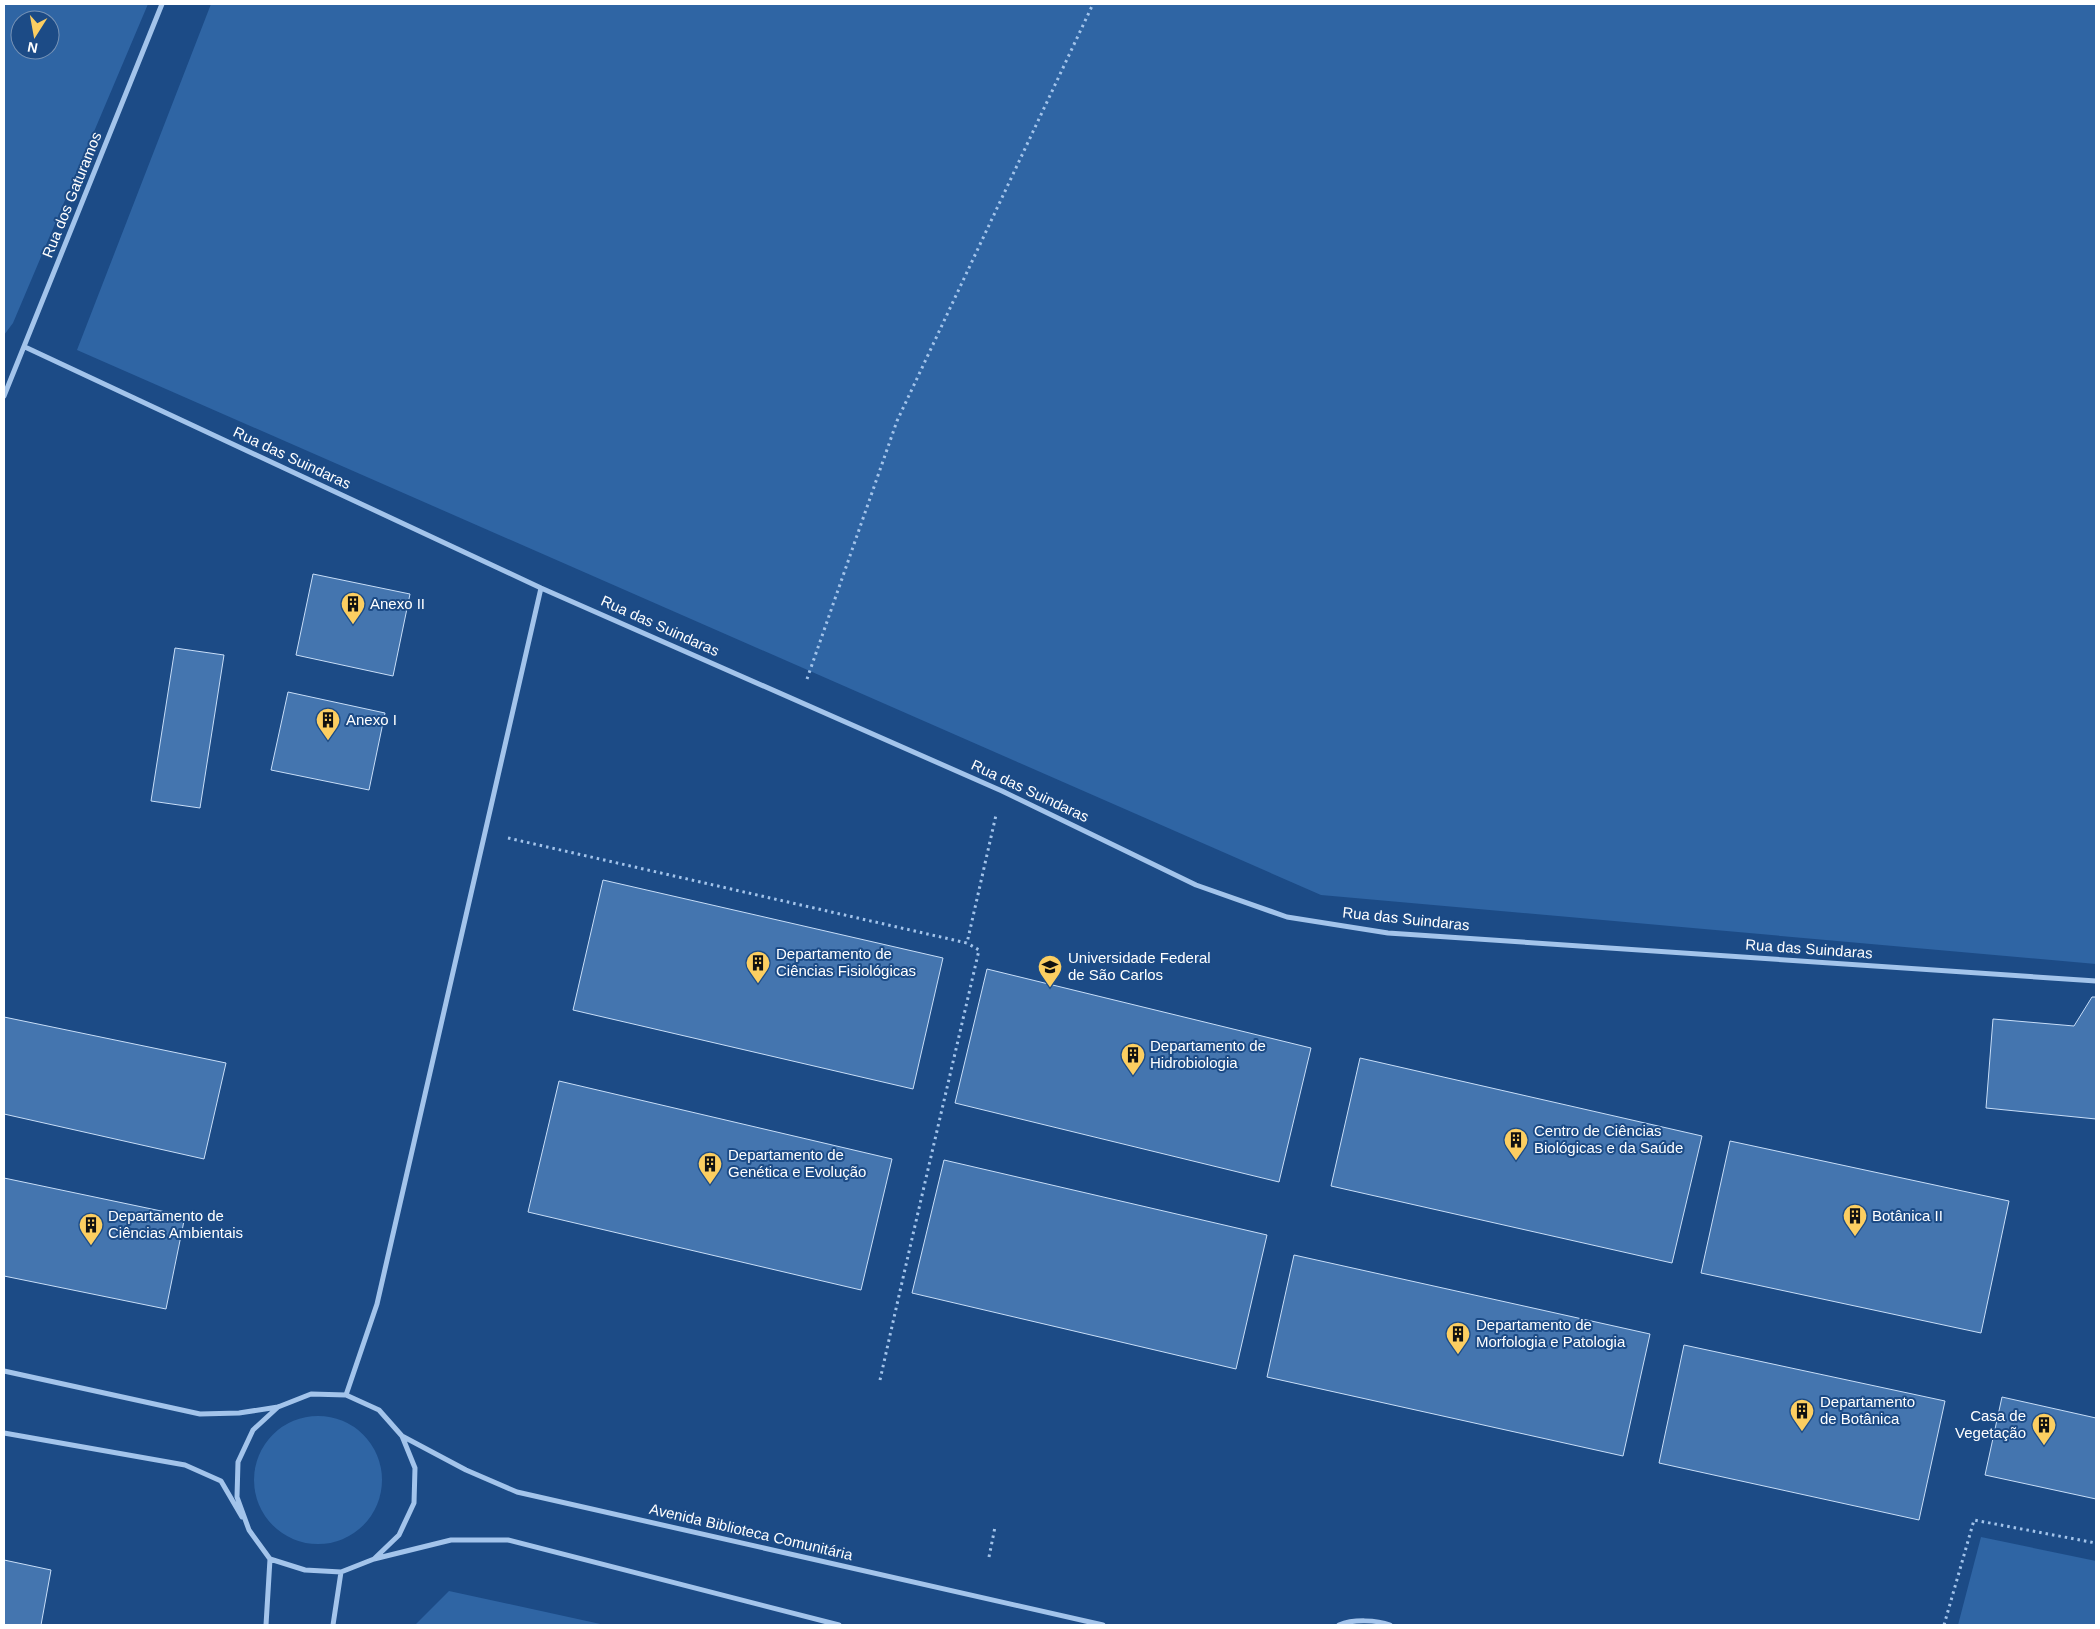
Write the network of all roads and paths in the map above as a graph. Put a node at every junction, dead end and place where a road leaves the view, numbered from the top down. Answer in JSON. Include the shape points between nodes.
{"nodes":[{"id":1,"x":162,"y":4,"type":"edge"},
{"id":2,"x":1093,"y":4,"type":"edge"},
{"id":3,"x":25,"y":347,"type":"junction"},
{"id":4,"x":4,"y":396,"type":"edge"},
{"id":5,"x":541,"y":588,"type":"junction"},
{"id":6,"x":800,"y":702,"type":"junction"},
{"id":7,"x":1002,"y":790,"type":"junction"},
{"id":8,"x":485,"y":833,"type":"junction"},
{"id":9,"x":967,"y":943,"type":"junction"},
{"id":10,"x":2096,"y":981,"type":"edge"},
{"id":11,"x":4,"y":1371,"type":"edge"},
{"id":12,"x":880,"y":1380,"type":"dead end"},
{"id":13,"x":346,"y":1395,"type":"junction"},
{"id":14,"x":278,"y":1406,"type":"junction"},
{"id":15,"x":4,"y":1433,"type":"edge"},
{"id":16,"x":402,"y":1436,"type":"junction"},
{"id":17,"x":995,"y":1526,"type":"dead end"},
{"id":18,"x":249,"y":1530,"type":"junction"},
{"id":19,"x":2096,"y":1543,"type":"edge"},
{"id":20,"x":989,"y":1557,"type":"dead end"},
{"id":21,"x":270,"y":1559,"type":"junction"},
{"id":22,"x":374,"y":1559,"type":"junction"},
{"id":23,"x":340,"y":1572,"type":"junction"},
{"id":24,"x":266,"y":1625,"type":"edge"},
{"id":25,"x":333,"y":1625,"type":"edge"},
{"id":26,"x":839,"y":1625,"type":"edge"},
{"id":27,"x":1103,"y":1625,"type":"edge"},
{"id":28,"x":1339,"y":1625,"type":"edge"},
{"id":29,"x":1390,"y":1625,"type":"edge"},
{"id":30,"x":1944,"y":1625,"type":"edge"}],
"edges":[{"from":1,"to":3,"type":"street","name":"Rua dos Gaturamos"},
{"from":2,"to":6,"type":"path","via":[[897,422]]},
{"from":3,"to":4,"type":"street","name":"Rua dos Gaturamos"},
{"from":3,"to":5,"type":"street","name":"Rua das Suindaras"},
{"from":5,"to":6,"type":"street","name":"Rua das Suindaras"},
{"from":5,"to":8,"type":"street"},
{"from":6,"to":7,"type":"street","name":"Rua das Suindaras"},
{"from":7,"to":9,"type":"path"},
{"from":7,"to":10,"type":"street","name":"Rua das Suindaras","via":[[1196,885],[1287,917],[1388,933]]},
{"from":8,"to":9,"type":"path"},
{"from":8,"to":13,"type":"street","via":[[377,1304]]},
{"from":9,"to":12,"type":"path","via":[[978,950]]},
{"from":11,"to":14,"type":"street","via":[[200,1414],[239,1413]]},
{"from":13,"to":14,"type":"street","via":[[311,1394]]},
{"from":13,"to":16,"type":"street","via":[[379,1410]]},
{"from":14,"to":18,"type":"street","via":[[252,1430],[238,1462],[237,1497]]},
{"from":15,"to":18,"type":"street","via":[[185,1464],[221,1482]]},
{"from":16,"to":22,"type":"street","via":[[415,1468],[414,1503],[399,1535]]},
{"from":16,"to":27,"type":"street","name":"Avenida Biblioteca Comunitária","via":[[466,1470],[517,1492]]},
{"from":17,"to":20,"type":"path"},
{"from":18,"to":21,"type":"street"},
{"from":19,"to":30,"type":"path","via":[[1974,1520]]},
{"from":21,"to":23,"type":"street","via":[[305,1570]]},
{"from":21,"to":24,"type":"street"},
{"from":22,"to":23,"type":"street"},
{"from":22,"to":26,"type":"street","via":[[451,1540],[508,1540]]},
{"from":23,"to":25,"type":"street"},
{"from":28,"to":29,"type":"street","via":[[1382,1622]]}]}
